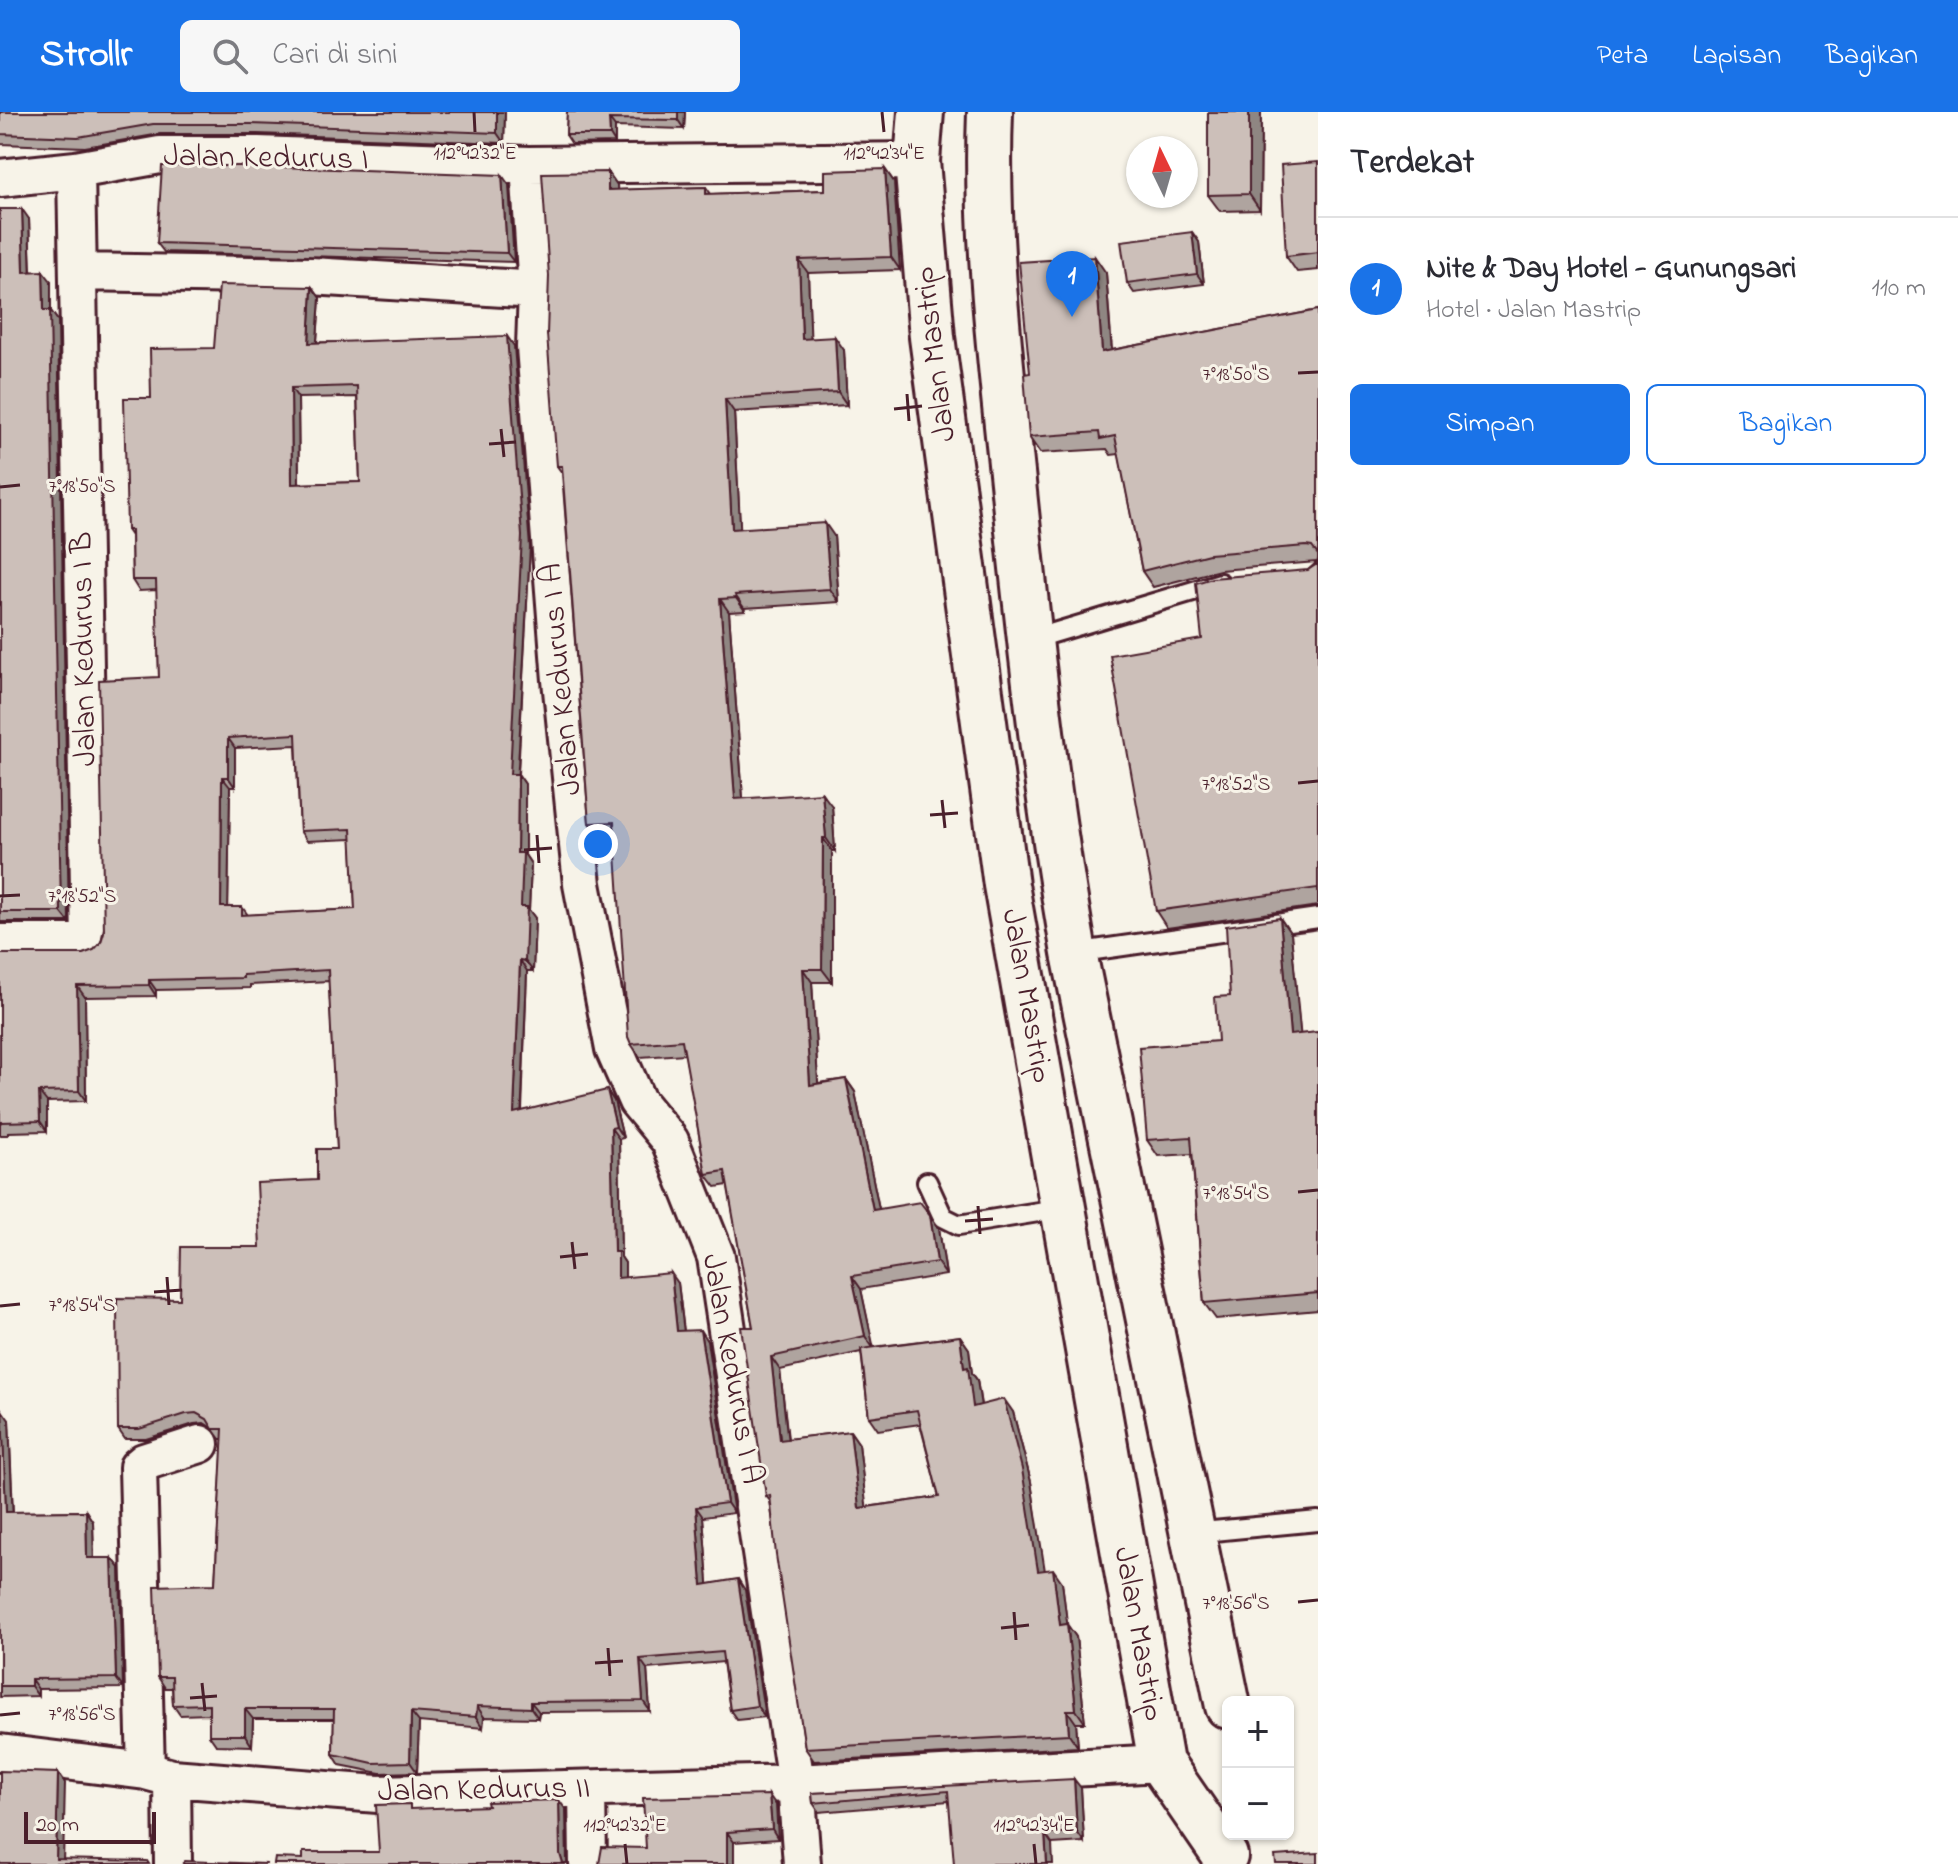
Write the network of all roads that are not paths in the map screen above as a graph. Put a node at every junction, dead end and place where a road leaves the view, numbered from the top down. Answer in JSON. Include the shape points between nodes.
{"nodes":[{"id":1,"x":921,"y":112,"type":"edge"},
{"id":2,"x":990,"y":112,"type":"edge"},
{"id":3,"x":917,"y":161,"type":"junction"},
{"id":4,"x":529,"y":165,"type":"junction"},
{"id":5,"x":76,"y":170,"type":"junction"},
{"id":6,"x":0,"y":178,"type":"edge"},
{"id":7,"x":78,"y":272,"type":"junction"},
{"id":8,"x":537,"y":290,"type":"junction"},
{"id":9,"x":1235,"y":581,"type":"edge"},
{"id":10,"x":1030,"y":640,"type":"junction"},
{"id":11,"x":1318,"y":918,"type":"edge"},
{"id":12,"x":0,"y":943,"type":"edge"},
{"id":13,"x":1074,"y":953,"type":"junction"},
{"id":14,"x":927,"y":1182,"type":"dead end"},
{"id":15,"x":1063,"y":1208,"type":"junction"},
{"id":16,"x":200,"y":1444,"type":"dead end"},
{"id":17,"x":1318,"y":1521,"type":"edge"},
{"id":18,"x":1192,"y":1533,"type":"junction"},
{"id":19,"x":1226,"y":1696,"type":"edge"},
{"id":20,"x":0,"y":1753,"type":"edge"},
{"id":21,"x":1161,"y":1763,"type":"junction"},
{"id":22,"x":159,"y":1775,"type":"junction"},
{"id":23,"x":796,"y":1783,"type":"junction"},
{"id":24,"x":587,"y":1789,"type":"junction"},
{"id":25,"x":1227,"y":1851,"type":"edge"},
{"id":26,"x":173,"y":1864,"type":"edge"},
{"id":27,"x":588,"y":1864,"type":"edge"},
{"id":28,"x":802,"y":1864,"type":"edge"}],
"edges":[{"from":1,"to":3,"type":"main road","name":"Jalan Mastrip"},
{"from":2,"to":10,"type":"main road","name":"Jalan Mastrip","via":[[996,321]]},
{"from":3,"to":4,"type":"street","name":"Jalan Kedurus I"},
{"from":3,"to":15,"type":"main road","name":"Jalan Mastrip","via":[[932,337],[1006,885]]},
{"from":4,"to":5,"type":"street","name":"Jalan Kedurus I","via":[[160,155]]},
{"from":4,"to":8,"type":"street","name":"Jalan Kedurus I A"},
{"from":5,"to":6,"type":"street","name":"Jalan Kedurus I"},
{"from":5,"to":7,"type":"street","name":"Jalan Kedurus I B"},
{"from":7,"to":8,"type":"street","via":[[311,276]]},
{"from":7,"to":12,"type":"street","name":"Jalan Kedurus I B","via":[[90,943]]},
{"from":8,"to":23,"type":"street","name":"Jalan Kedurus I A","via":[[536,363],[582,884],[614,1049],[637,1101],[670,1141],[716,1257]]},
{"from":9,"to":10,"type":"lane"},
{"from":10,"to":13,"type":"main road","name":"Jalan Mastrip"},
{"from":11,"to":13,"type":"lane"},
{"from":13,"to":18,"type":"main road","name":"Jalan Mastrip"},
{"from":14,"to":15,"type":"lane","via":[[943,1217],[959,1225]]},
{"from":15,"to":21,"type":"main road","name":"Jalan Mastrip"},
{"from":16,"to":22,"type":"street","via":[[138,1467]]},
{"from":17,"to":18,"type":"lane"},
{"from":18,"to":19,"type":"main road","name":"Jalan Mastrip"},
{"from":20,"to":22,"type":"street","name":"Jalan Kedurus II"},
{"from":21,"to":23,"type":"street","name":"Jalan Kedurus II"},
{"from":21,"to":25,"type":"main road","name":"Jalan Mastrip"},
{"from":22,"to":24,"type":"street","name":"Jalan Kedurus II","via":[[378,1794]]},
{"from":22,"to":26,"type":"street"},
{"from":23,"to":24,"type":"street","name":"Jalan Kedurus II"},
{"from":23,"to":28,"type":"street"},
{"from":24,"to":27,"type":"street"}]}
